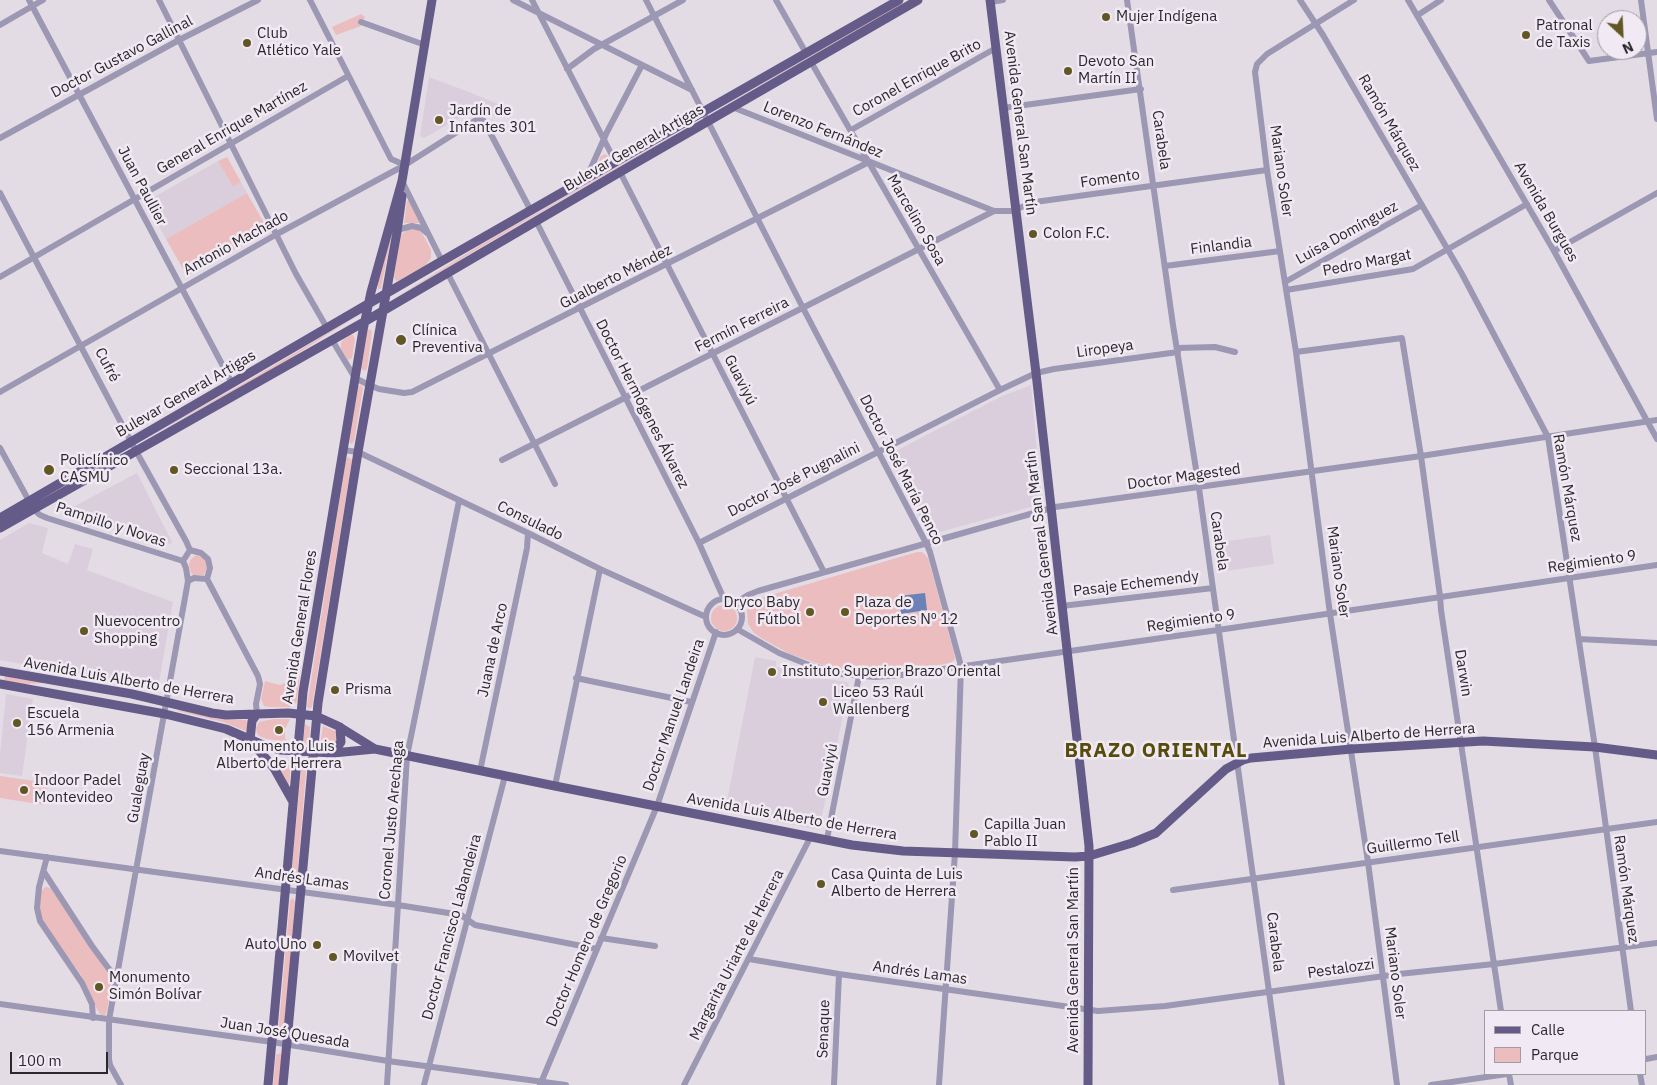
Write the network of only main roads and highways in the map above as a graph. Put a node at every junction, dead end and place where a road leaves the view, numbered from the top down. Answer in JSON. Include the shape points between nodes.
{"nodes":[{"id":1,"x":432,"y":0,"type":"edge"},
{"id":2,"x":918,"y":0,"type":"edge"},
{"id":3,"x":895,"y":1,"type":"edge"},
{"id":4,"x":990,"y":1,"type":"edge"},
{"id":5,"x":706,"y":116,"type":"junction"},
{"id":6,"x":618,"y":167,"type":"junction"},
{"id":7,"x":402,"y":181,"type":"junction"},
{"id":8,"x":385,"y":298,"type":"junction"},
{"id":9,"x":368,"y":308,"type":"junction"},
{"id":10,"x":383,"y":311,"type":"junction"},
{"id":11,"x":364,"y":322,"type":"junction"},
{"id":12,"x":321,"y":347,"type":"junction"},
{"id":13,"x":134,"y":446,"type":"junction"},
{"id":14,"x":31,"y":505,"type":"junction"},
{"id":15,"x":0,"y":518,"type":"edge"},
{"id":16,"x":0,"y":528,"type":"edge"},
{"id":17,"x":0,"y":671,"type":"edge"},
{"id":18,"x":0,"y":684,"type":"edge"},
{"id":19,"x":257,"y":714,"type":"junction"},
{"id":20,"x":301,"y":714,"type":"junction"},
{"id":21,"x":316,"y":716,"type":"junction"},
{"id":22,"x":340,"y":727,"type":"junction"},
{"id":23,"x":250,"y":740,"type":"junction"},
{"id":24,"x":375,"y":749,"type":"junction"},
{"id":25,"x":298,"y":751,"type":"junction"},
{"id":26,"x":313,"y":752,"type":"junction"},
{"id":27,"x":333,"y":753,"type":"junction"},
{"id":28,"x":1657,"y":754,"type":"edge"},
{"id":29,"x":293,"y":803,"type":"junction"},
{"id":30,"x":1089,"y":856,"type":"junction"},
{"id":31,"x":268,"y":1085,"type":"edge"},
{"id":32,"x":283,"y":1085,"type":"edge"},
{"id":33,"x":1088,"y":1085,"type":"edge"}],
"edges":[{"from":1,"to":7,"type":"main road","name":"Avenida General Flores"},
{"from":2,"to":5,"type":"main road","name":"Bulevar General Artigas","via":[[732,107]]},
{"from":3,"to":5,"type":"main road","name":"Bulevar General Artigas"},
{"from":4,"to":30,"type":"main road","name":"Avenida General San Martín","via":[[1017,208]]},
{"from":5,"to":6,"type":"main road","name":"Bulevar General Artigas"},
{"from":6,"to":8,"type":"main road","name":"Bulevar General Artigas","via":[[585,180],[442,261],[430,274]]},
{"from":6,"to":10,"type":"main road","name":"Bulevar General Artigas","via":[[536,221]]},
{"from":7,"to":8,"type":"main road","name":"Avenida General Flores"},
{"from":7,"to":9,"type":"main road","name":"Avenida General Flores"},
{"from":8,"to":9,"type":"main road","name":"Bulevar General Artigas"},
{"from":8,"to":10,"type":"main road","name":"Avenida General Flores"},
{"from":8,"to":11,"type":"main road","name":"Bulevar General Artigas"},
{"from":9,"to":11,"type":"main road","name":"Avenida General Flores"},
{"from":9,"to":12,"type":"main road","name":"Bulevar General Artigas"},
{"from":9,"to":13,"type":"main road","name":"Bulevar General Artigas","via":[[232,383]]},
{"from":10,"to":11,"type":"main road","name":"Bulevar General Artigas"},
{"from":10,"to":21,"type":"main road","name":"Avenida General Flores"},
{"from":11,"to":12,"type":"main road","name":"Bulevar General Artigas"},
{"from":11,"to":20,"type":"main road","name":"Avenida General Flores"},
{"from":12,"to":13,"type":"main road","name":"Bulevar General Artigas"},
{"from":13,"to":14,"type":"main road","name":"Bulevar General Artigas"},
{"from":14,"to":15,"type":"main road","name":"Bulevar General Artigas"},
{"from":14,"to":16,"type":"main road","name":"Bulevar General Artigas"},
{"from":17,"to":19,"type":"main road","name":"Avenida Luis Alberto de Herrera","via":[[167,701],[212,713]]},
{"from":18,"to":23,"type":"main road","name":"Avenida Luis Alberto de Herrera","via":[[165,714],[226,729]]},
{"from":19,"to":20,"type":"main road","name":"Avenida Luis Alberto de Herrera"},
{"from":19,"to":23,"type":"main road","name":"Cufré","via":[[252,720]]},
{"from":20,"to":21,"type":"main road","name":"Avenida Luis Alberto de Herrera"},
{"from":20,"to":25,"type":"main road","name":"Avenida General Flores"},
{"from":21,"to":22,"type":"main road","name":"Avenida Luis Alberto de Herrera"},
{"from":21,"to":26,"type":"main road","name":"Avenida General Flores"},
{"from":22,"to":24,"type":"main road","name":"Avenida Luis Alberto de Herrera"},
{"from":22,"to":27,"type":"main road","via":[[341,742]]},
{"from":23,"to":25,"type":"main road","name":"Avenida Luis Alberto de Herrera","via":[[280,750]]},
{"from":23,"to":29,"type":"main road","name":"Avenida Luis Alberto de Herrera","via":[[274,768]]},
{"from":24,"to":27,"type":"main road","name":"Avenida Luis Alberto de Herrera"},
{"from":24,"to":30,"type":"main road","name":"Avenida Luis Alberto de Herrera","via":[[877,849]]},
{"from":25,"to":26,"type":"main road","name":"Avenida Luis Alberto de Herrera"},
{"from":25,"to":29,"type":"main road","name":"Avenida General Flores"},
{"from":26,"to":27,"type":"main road","name":"Avenida Luis Alberto de Herrera"},
{"from":26,"to":32,"type":"main road","name":"Avenida General Flores"},
{"from":28,"to":30,"type":"main road","name":"Avenida Luis Alberto de Herrera","via":[[1595,747],[1461,742],[1251,758],[1237,762],[1213,779],[1156,833]]},
{"from":29,"to":31,"type":"main road","name":"Avenida General Flores"},
{"from":30,"to":33,"type":"main road","name":"Avenida General San Martín"}]}
